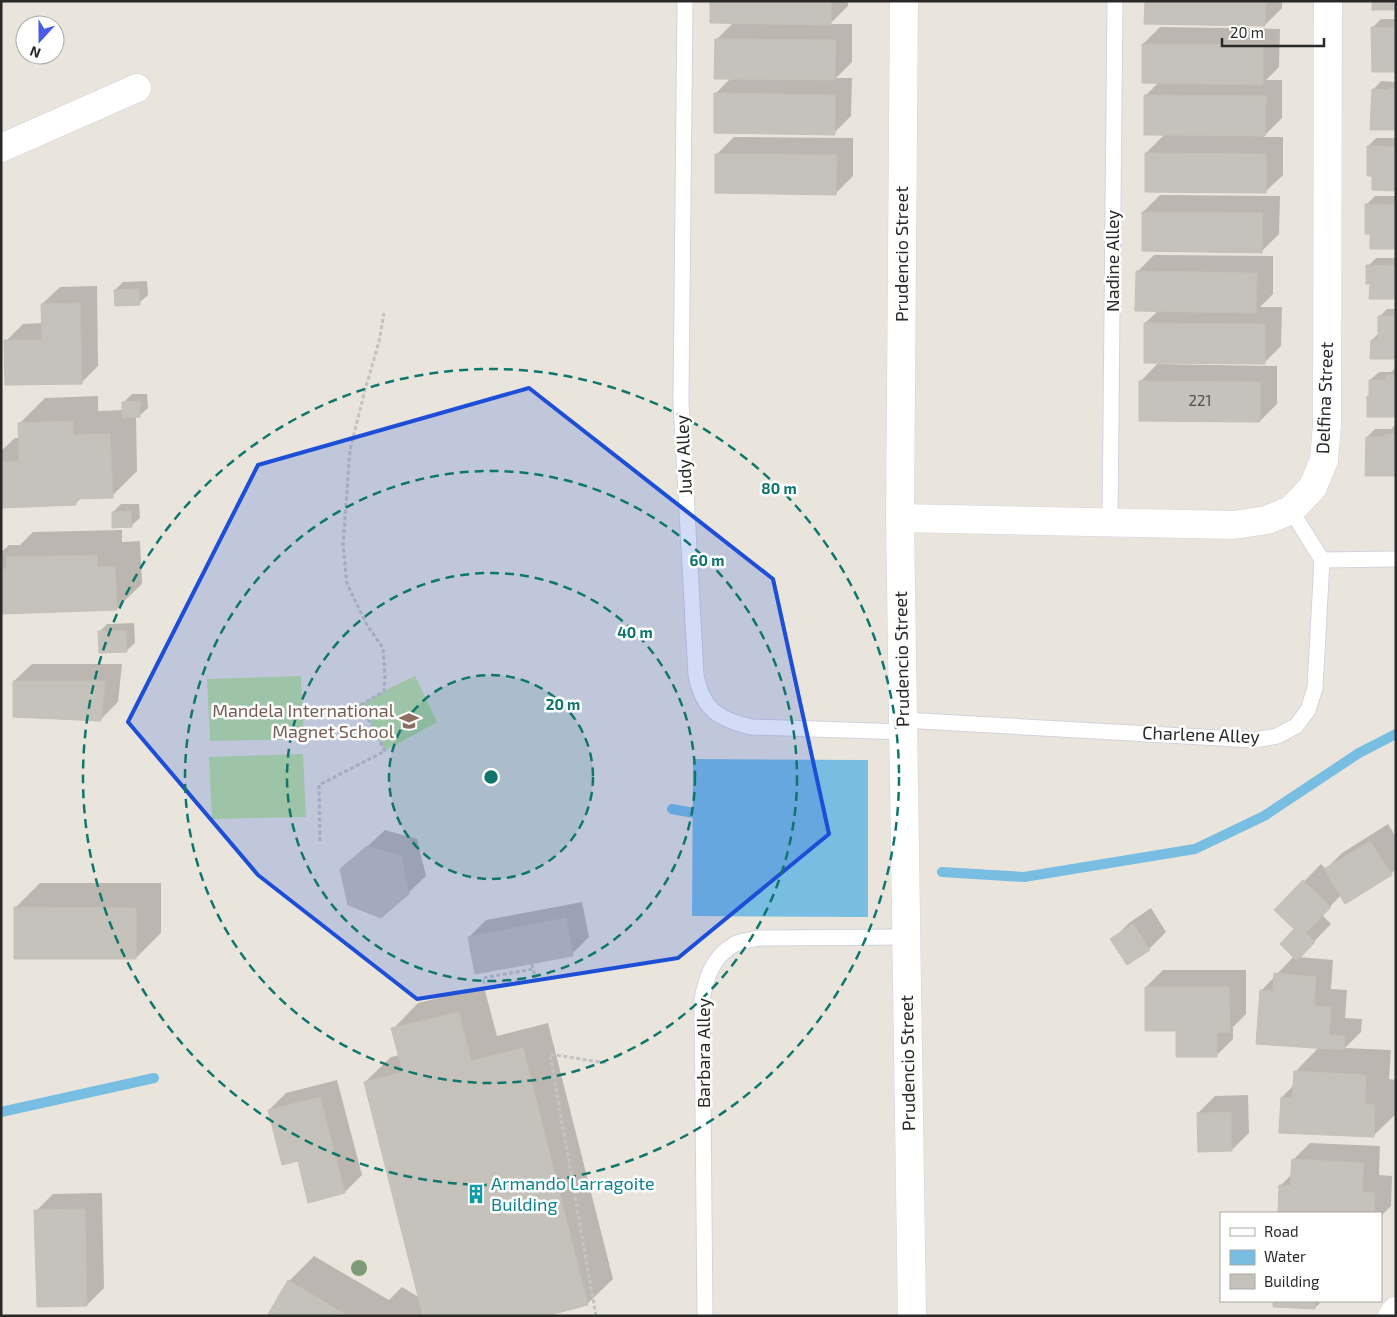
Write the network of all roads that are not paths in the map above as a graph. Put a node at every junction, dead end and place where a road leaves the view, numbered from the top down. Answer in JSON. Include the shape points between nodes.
{"nodes":[{"id":1,"x":685,"y":1,"type":"edge"},
{"id":2,"x":904,"y":1,"type":"edge"},
{"id":3,"x":1115,"y":1,"type":"edge"},
{"id":4,"x":1328,"y":1,"type":"edge"},
{"id":5,"x":137,"y":88,"type":"dead end"},
{"id":6,"x":1,"y":148,"type":"edge"},
{"id":7,"x":1291,"y":510,"type":"junction"},
{"id":8,"x":900,"y":518,"type":"junction"},
{"id":9,"x":1110,"y":522,"type":"junction"},
{"id":10,"x":1396,"y":559,"type":"edge"},
{"id":11,"x":1322,"y":560,"type":"junction"},
{"id":12,"x":903,"y":726,"type":"junction"},
{"id":13,"x":906,"y":938,"type":"junction"},
{"id":14,"x":1396,"y":1311,"type":"edge"},
{"id":15,"x":705,"y":1316,"type":"edge"},
{"id":16,"x":912,"y":1316,"type":"edge"},
{"id":17,"x":1392,"y":1316,"type":"edge"}],
"edges":[{"from":1,"to":12,"type":"lane","name":"Judy Alley","via":[[681,402],[699,691],[707,705],[719,715],[751,726]]},
{"from":2,"to":8,"type":"street","name":"Prudencio Street"},
{"from":3,"to":9,"type":"lane","name":"Nadine Alley"},
{"from":4,"to":7,"type":"street","name":"Delfina Street","via":[[1327,425],[1324,460],[1313,487]]},
{"from":5,"to":6,"type":"street"},
{"from":7,"to":9,"type":"street","name":"Delfina Street","via":[[1267,520],[1234,525]]},
{"from":7,"to":11,"type":"lane"},
{"from":8,"to":9,"type":"street","name":"Delfina Street"},
{"from":8,"to":12,"type":"street","name":"Prudencio Street"},
{"from":10,"to":11,"type":"lane"},
{"from":11,"to":12,"type":"lane","name":"Charlene Alley","via":[[1315,688],[1308,710],[1296,726],[1277,736],[1255,740]]},
{"from":12,"to":13,"type":"street","name":"Prudencio Street"},
{"from":13,"to":15,"type":"lane","name":"Barbara Alley","via":[[758,938],[736,944],[719,956],[710,969],[702,1000]]},
{"from":13,"to":16,"type":"street","name":"Prudencio Street"},
{"from":14,"to":17,"type":"street"}]}
